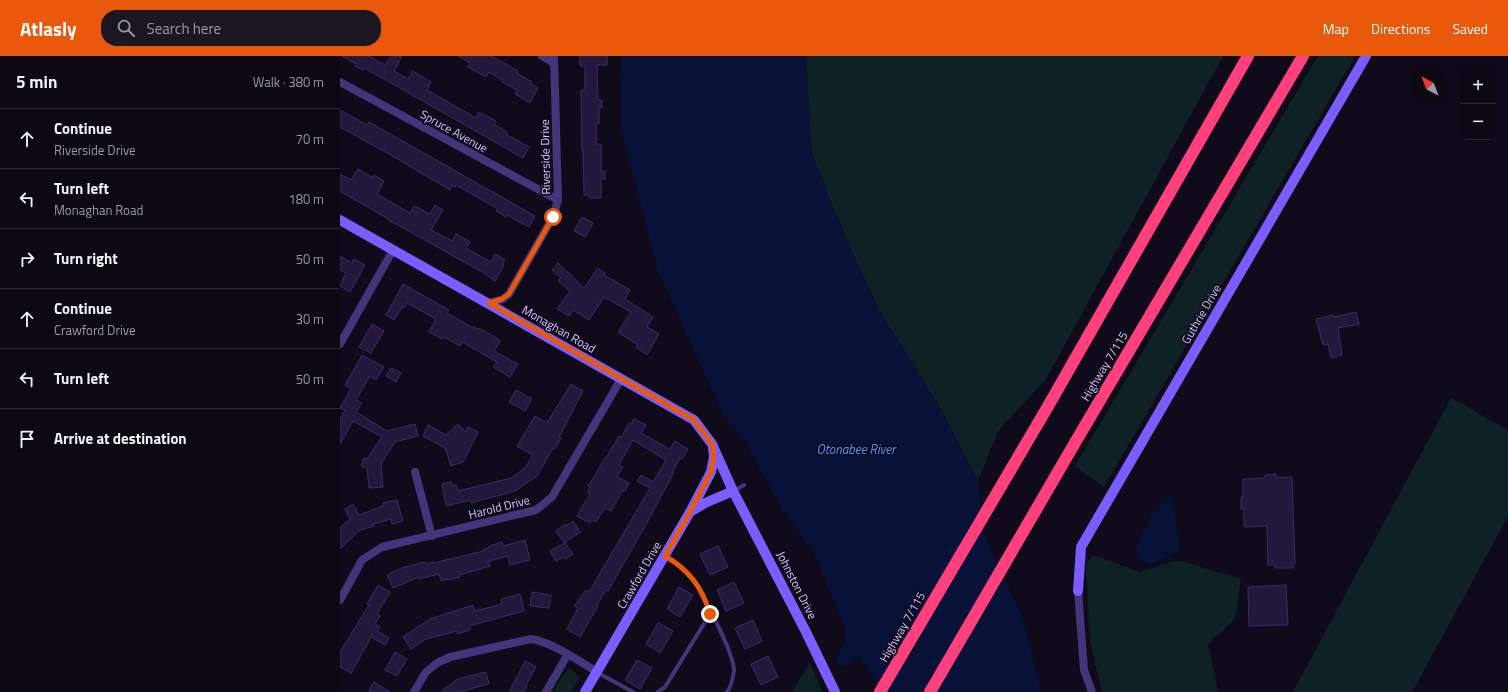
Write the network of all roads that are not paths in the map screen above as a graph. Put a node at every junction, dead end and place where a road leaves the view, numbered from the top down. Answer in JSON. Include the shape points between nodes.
{"nodes":[{"id":1,"x":542,"y":56,"type":"edge"},
{"id":2,"x":1248,"y":56,"type":"edge"},
{"id":3,"x":1303,"y":56,"type":"edge"},
{"id":4,"x":1366,"y":56,"type":"edge"},
{"id":5,"x":554,"y":59,"type":"edge"},
{"id":6,"x":340,"y":82,"type":"edge"},
{"id":7,"x":558,"y":200,"type":"junction"},
{"id":8,"x":340,"y":220,"type":"edge"},
{"id":9,"x":393,"y":250,"type":"junction"},
{"id":10,"x":489,"y":303,"type":"junction"},
{"id":11,"x":340,"y":344,"type":"edge"},
{"id":12,"x":621,"y":379,"type":"junction"},
{"id":13,"x":712,"y":444,"type":"junction"},
{"id":14,"x":415,"y":472,"type":"dead end"},
{"id":15,"x":744,"y":485,"type":"dead end"},
{"id":16,"x":734,"y":491,"type":"junction"},
{"id":17,"x":690,"y":512,"type":"junction"},
{"id":18,"x":432,"y":536,"type":"junction"},
{"id":19,"x":665,"y":556,"type":"junction"},
{"id":20,"x":1078,"y":591,"type":"joint"},
{"id":21,"x":340,"y":600,"type":"edge"},
{"id":22,"x":710,"y":614,"type":"junction"},
{"id":23,"x":568,"y":654,"type":"junction"},
{"id":24,"x":597,"y":672,"type":"junction"},
{"id":25,"x":414,"y":692,"type":"edge"},
{"id":26,"x":546,"y":692,"type":"edge"},
{"id":27,"x":585,"y":692,"type":"edge"},
{"id":28,"x":633,"y":692,"type":"edge"},
{"id":29,"x":660,"y":692,"type":"edge"},
{"id":30,"x":727,"y":692,"type":"edge"},
{"id":31,"x":835,"y":692,"type":"edge"},
{"id":32,"x":880,"y":692,"type":"edge"},
{"id":33,"x":930,"y":692,"type":"edge"},
{"id":34,"x":1092,"y":692,"type":"edge"}],
"edges":[{"from":1,"to":5,"type":"street"},
{"from":2,"to":32,"type":"highway","name":"Highway 7/115","via":[[1047,408]]},
{"from":3,"to":33,"type":"highway","name":"Highway 7/115"},
{"from":4,"to":20,"type":"street","name":"Guthrie Drive","via":[[1081,547]]},
{"from":5,"to":7,"type":"street","name":"Riverside Drive"},
{"from":6,"to":7,"type":"street","name":"Spruce Avenue"},
{"from":7,"to":10,"type":"street","name":"Riverside Drive","via":[[553,217],[509,294]]},
{"from":8,"to":9,"type":"street","name":"Monaghan Road"},
{"from":9,"to":10,"type":"street","name":"Monaghan Road"},
{"from":9,"to":11,"type":"street"},
{"from":10,"to":12,"type":"street","name":"Monaghan Road"},
{"from":12,"to":13,"type":"street","name":"Monaghan Road","via":[[694,420]]},
{"from":12,"to":18,"type":"street","name":"Harold Drive","via":[[552,497],[536,510]]},
{"from":13,"to":16,"type":"street","name":"Monaghan Road"},
{"from":13,"to":17,"type":"street","name":"Crawford Drive","via":[[714,457],[711,472]]},
{"from":14,"to":18,"type":"street"},
{"from":15,"to":16,"type":"lane"},
{"from":16,"to":17,"type":"street"},
{"from":16,"to":31,"type":"street","name":"Johnston Drive"},
{"from":17,"to":19,"type":"street","name":"Crawford Drive"},
{"from":18,"to":21,"type":"street","name":"Harold Drive","via":[[382,547],[362,560]]},
{"from":19,"to":22,"type":"lane","via":[[678,563],[700,588]]},
{"from":19,"to":24,"type":"street","name":"Crawford Drive"},
{"from":20,"to":34,"type":"street","via":[[1084,670]]},
{"from":22,"to":29,"type":"lane"},
{"from":22,"to":30,"type":"lane","via":[[715,619],[732,659],[734,672]]},
{"from":23,"to":24,"type":"street"},
{"from":23,"to":25,"type":"street","via":[[531,639],[450,657],[426,672]]},
{"from":23,"to":26,"type":"street"},
{"from":24,"to":27,"type":"street","name":"Crawford Drive"},
{"from":24,"to":28,"type":"lane"}]}
